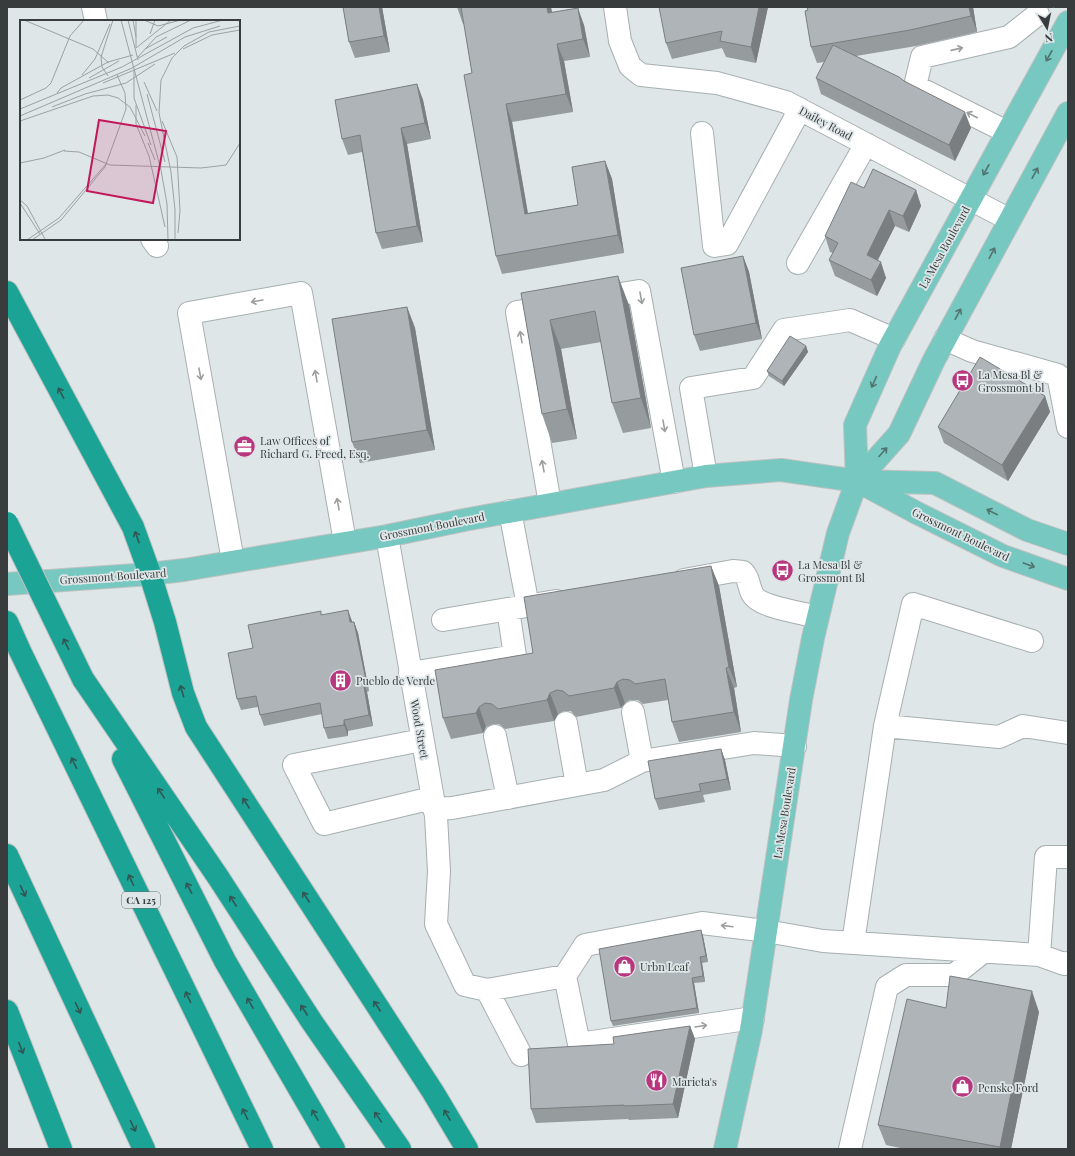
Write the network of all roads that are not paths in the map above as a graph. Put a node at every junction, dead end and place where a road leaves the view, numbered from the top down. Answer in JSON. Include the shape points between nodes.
{"nodes":[{"id":1,"x":93,"y":7,"type":"edge"},
{"id":2,"x":615,"y":7,"type":"edge"},
{"id":3,"x":1036,"y":10,"type":"edge"},
{"id":4,"x":96,"y":20,"type":"edge"},
{"id":5,"x":1066,"y":28,"type":"edge"},
{"id":6,"x":800,"y":109,"type":"junction"},
{"id":7,"x":1068,"y":113,"type":"edge"},
{"id":8,"x":1007,"y":132,"type":"junction"},
{"id":9,"x":702,"y":133,"type":"dead end"},
{"id":10,"x":866,"y":144,"type":"junction"},
{"id":11,"x":970,"y":198,"type":"junction"},
{"id":12,"x":1010,"y":220,"type":"junction"},
{"id":13,"x":798,"y":262,"type":"dead end"},
{"id":14,"x":7,"y":292,"type":"edge"},
{"id":15,"x":894,"y":339,"type":"junction"},
{"id":16,"x":945,"y":339,"type":"junction"},
{"id":17,"x":1068,"y":427,"type":"edge"},
{"id":18,"x":706,"y":476,"type":"junction"},
{"id":19,"x":857,"y":481,"type":"junction"},
{"id":20,"x":674,"y":482,"type":"junction"},
{"id":21,"x":550,"y":504,"type":"junction"},
{"id":22,"x":510,"y":511,"type":"junction"},
{"id":23,"x":7,"y":522,"type":"edge"},
{"id":24,"x":387,"y":536,"type":"junction"},
{"id":25,"x":345,"y":542,"type":"junction"},
{"id":26,"x":1068,"y":544,"type":"edge"},
{"id":27,"x":233,"y":561,"type":"junction"},
{"id":28,"x":150,"y":574,"type":"junction"},
{"id":29,"x":1068,"y":579,"type":"edge"},
{"id":30,"x":662,"y":583,"type":"edge"},
{"id":31,"x":7,"y":584,"type":"edge"},
{"id":32,"x":576,"y":598,"type":"edge"},
{"id":33,"x":518,"y":608,"type":"junction"},
{"id":34,"x":817,"y":617,"type":"junction"},
{"id":35,"x":442,"y":620,"type":"dead end"},
{"id":36,"x":7,"y":622,"type":"edge"},
{"id":37,"x":1032,"y":641,"type":"dead end"},
{"id":38,"x":410,"y":673,"type":"junction"},
{"id":39,"x":83,"y":679,"type":"junction"},
{"id":40,"x":633,"y":712,"type":"dead end"},
{"id":41,"x":566,"y":724,"type":"dead end"},
{"id":42,"x":885,"y":726,"type":"junction"},
{"id":43,"x":1068,"y":733,"type":"edge"},
{"id":44,"x":495,"y":736,"type":"dead end"},
{"id":45,"x":422,"y":740,"type":"junction"},
{"id":46,"x":794,"y":746,"type":"junction"},
{"id":47,"x":642,"y":761,"type":"junction"},
{"id":48,"x":577,"y":785,"type":"junction"},
{"id":49,"x":508,"y":798,"type":"junction"},
{"id":50,"x":433,"y":803,"type":"junction"},
{"id":51,"x":7,"y":855,"type":"edge"},
{"id":52,"x":1068,"y":857,"type":"edge"},
{"id":53,"x":766,"y":931,"type":"junction"},
{"id":54,"x":853,"y":943,"type":"junction"},
{"id":55,"x":983,"y":952,"type":"junction"},
{"id":56,"x":1039,"y":955,"type":"junction"},
{"id":57,"x":1067,"y":969,"type":"edge"},
{"id":58,"x":565,"y":976,"type":"junction"},
{"id":59,"x":487,"y":990,"type":"junction"},
{"id":60,"x":7,"y":1011,"type":"edge"},
{"id":61,"x":753,"y":1018,"type":"junction"},
{"id":62,"x":522,"y":1055,"type":"dead end"},
{"id":63,"x":61,"y":1149,"type":"edge"},
{"id":64,"x":144,"y":1149,"type":"edge"},
{"id":65,"x":262,"y":1149,"type":"edge"},
{"id":66,"x":334,"y":1149,"type":"edge"},
{"id":67,"x":400,"y":1149,"type":"edge"},
{"id":68,"x":467,"y":1149,"type":"edge"},
{"id":69,"x":725,"y":1149,"type":"edge"},
{"id":70,"x":850,"y":1149,"type":"edge"}],
"edges":[{"from":1,"to":4,"type":"street"},
{"from":2,"to":6,"type":"street","name":"Dailey Road","via":[[620,41],[630,66],[641,74],[717,82],[786,102]]},
{"from":3,"to":5,"type":"street","via":[[1048,23]]},
{"from":8,"to":3,"type":"street","one_way":true,"via":[[915,86],[922,58],[1009,37]]},
{"from":5,"to":8,"type":"main road","name":"La Mesa Boulevard","one_way":true},
{"from":6,"to":9,"type":"street","via":[[727,244],[714,246]]},
{"from":6,"to":10,"type":"street","name":"Dailey Road"},
{"from":12,"to":7,"type":"main road","name":"La Mesa Boulevard","one_way":true},
{"from":8,"to":11,"type":"main road","name":"La Mesa Boulevard","one_way":true},
{"from":10,"to":11,"type":"street","name":"Dailey Road"},
{"from":10,"to":13,"type":"street"},
{"from":11,"to":12,"type":"street","name":"Dailey Road"},
{"from":11,"to":15,"type":"main road","name":"La Mesa Boulevard"},
{"from":16,"to":12,"type":"main road","name":"La Mesa Boulevard","one_way":true},
{"from":28,"to":14,"type":"highway","one_way":true,"via":[[133,527]]},
{"from":15,"to":18,"type":"street","via":[[850,320],[784,330],[753,378],[691,388]]},
{"from":15,"to":19,"type":"main road","name":"La Mesa Boulevard","one_way":true,"via":[[855,425]]},
{"from":16,"to":17,"type":"street","via":[[972,351],[1058,375]]},
{"from":19,"to":16,"type":"main road","name":"La Mesa Boulevard","one_way":true,"via":[[899,434]]},
{"from":18,"to":19,"type":"main road","name":"Grossmont Boulevard","via":[[781,470]]},
{"from":18,"to":20,"type":"main road","name":"Grossmont Boulevard"},
{"from":26,"to":19,"type":"main road","name":"Grossmont Boulevard","one_way":true,"via":[[1026,530],[935,484]]},
{"from":19,"to":29,"type":"main road","name":"Grossmont Boulevard","one_way":true,"via":[[1003,556]]},
{"from":19,"to":34,"type":"main road","name":"La Mesa Boulevard","via":[[838,533]]},
{"from":20,"to":21,"type":"main road","name":"Grossmont Boulevard"},
{"from":21,"to":20,"type":"street","one_way":true,"via":[[516,312],[639,291]]},
{"from":21,"to":22,"type":"main road","name":"Grossmont Boulevard"},
{"from":22,"to":24,"type":"main road","name":"Grossmont Boulevard"},
{"from":22,"to":33,"type":"street"},
{"from":39,"to":23,"type":"highway","one_way":true,"bridge":true},
{"from":24,"to":25,"type":"main road","name":"Grossmont Boulevard"},
{"from":24,"to":38,"type":"street","name":"Wood Street"},
{"from":25,"to":27,"type":"main road","name":"Grossmont Boulevard"},
{"from":25,"to":27,"type":"street","one_way":true,"via":[[301,293],[189,313]]},
{"from":27,"to":28,"type":"main road","name":"Grossmont Boulevard"},
{"from":28,"to":31,"type":"main road","name":"Grossmont Boulevard"},
{"from":68,"to":28,"type":"highway","one_way":true,"via":[[433,1092],[196,727],[183,693]]},
{"from":30,"to":34,"type":"street","via":[[733,571],[743,572],[753,596],[759,602]]},
{"from":32,"to":33,"type":"street"},
{"from":33,"to":35,"type":"street"},
{"from":33,"to":38,"type":"street","via":[[515,656]]},
{"from":34,"to":46,"type":"main road","name":"La Mesa Boulevard"},
{"from":65,"to":36,"type":"highway","number":"CA 125","one_way":true},
{"from":37,"to":42,"type":"street","via":[[913,604]]},
{"from":38,"to":45,"type":"street","name":"Wood Street"},
{"from":66,"to":39,"type":"highway","one_way":true,"via":[[225,961]]},
{"from":67,"to":39,"type":"highway","one_way":true},
{"from":40,"to":47,"type":"street"},
{"from":41,"to":48,"type":"street"},
{"from":42,"to":43,"type":"street","via":[[999,737],[1023,726]]},
{"from":42,"to":54,"type":"street"},
{"from":44,"to":49,"type":"street"},
{"from":45,"to":50,"type":"street","name":"Wood Street"},
{"from":45,"to":50,"type":"street","via":[[294,765],[324,824]]},
{"from":46,"to":47,"type":"street","via":[[754,743]]},
{"from":46,"to":53,"type":"main road","name":"La Mesa Boulevard"},
{"from":47,"to":48,"type":"street","via":[[604,780]]},
{"from":48,"to":49,"type":"street"},
{"from":49,"to":50,"type":"street","via":[[452,808]]},
{"from":50,"to":59,"type":"street","name":"Wood Street","via":[[439,871],[436,924],[465,985]]},
{"from":51,"to":64,"type":"highway","one_way":true},
{"from":52,"to":56,"type":"street","via":[[1046,858]]},
{"from":53,"to":54,"type":"street","via":[[823,941]]},
{"from":53,"to":58,"type":"street","one_way":true,"via":[[702,923],[585,945]]},
{"from":53,"to":61,"type":"main road","name":"La Mesa Boulevard"},
{"from":54,"to":55,"type":"street"},
{"from":55,"to":56,"type":"street"},
{"from":55,"to":70,"type":"street","via":[[954,975],[906,975],[887,987]]},
{"from":56,"to":57,"type":"street"},
{"from":58,"to":59,"type":"street"},
{"from":58,"to":61,"type":"street","one_way":true,"via":[[579,1044]]},
{"from":59,"to":62,"type":"street"},
{"from":60,"to":63,"type":"highway","one_way":true},
{"from":61,"to":69,"type":"main road","name":"La Mesa Boulevard"}]}
